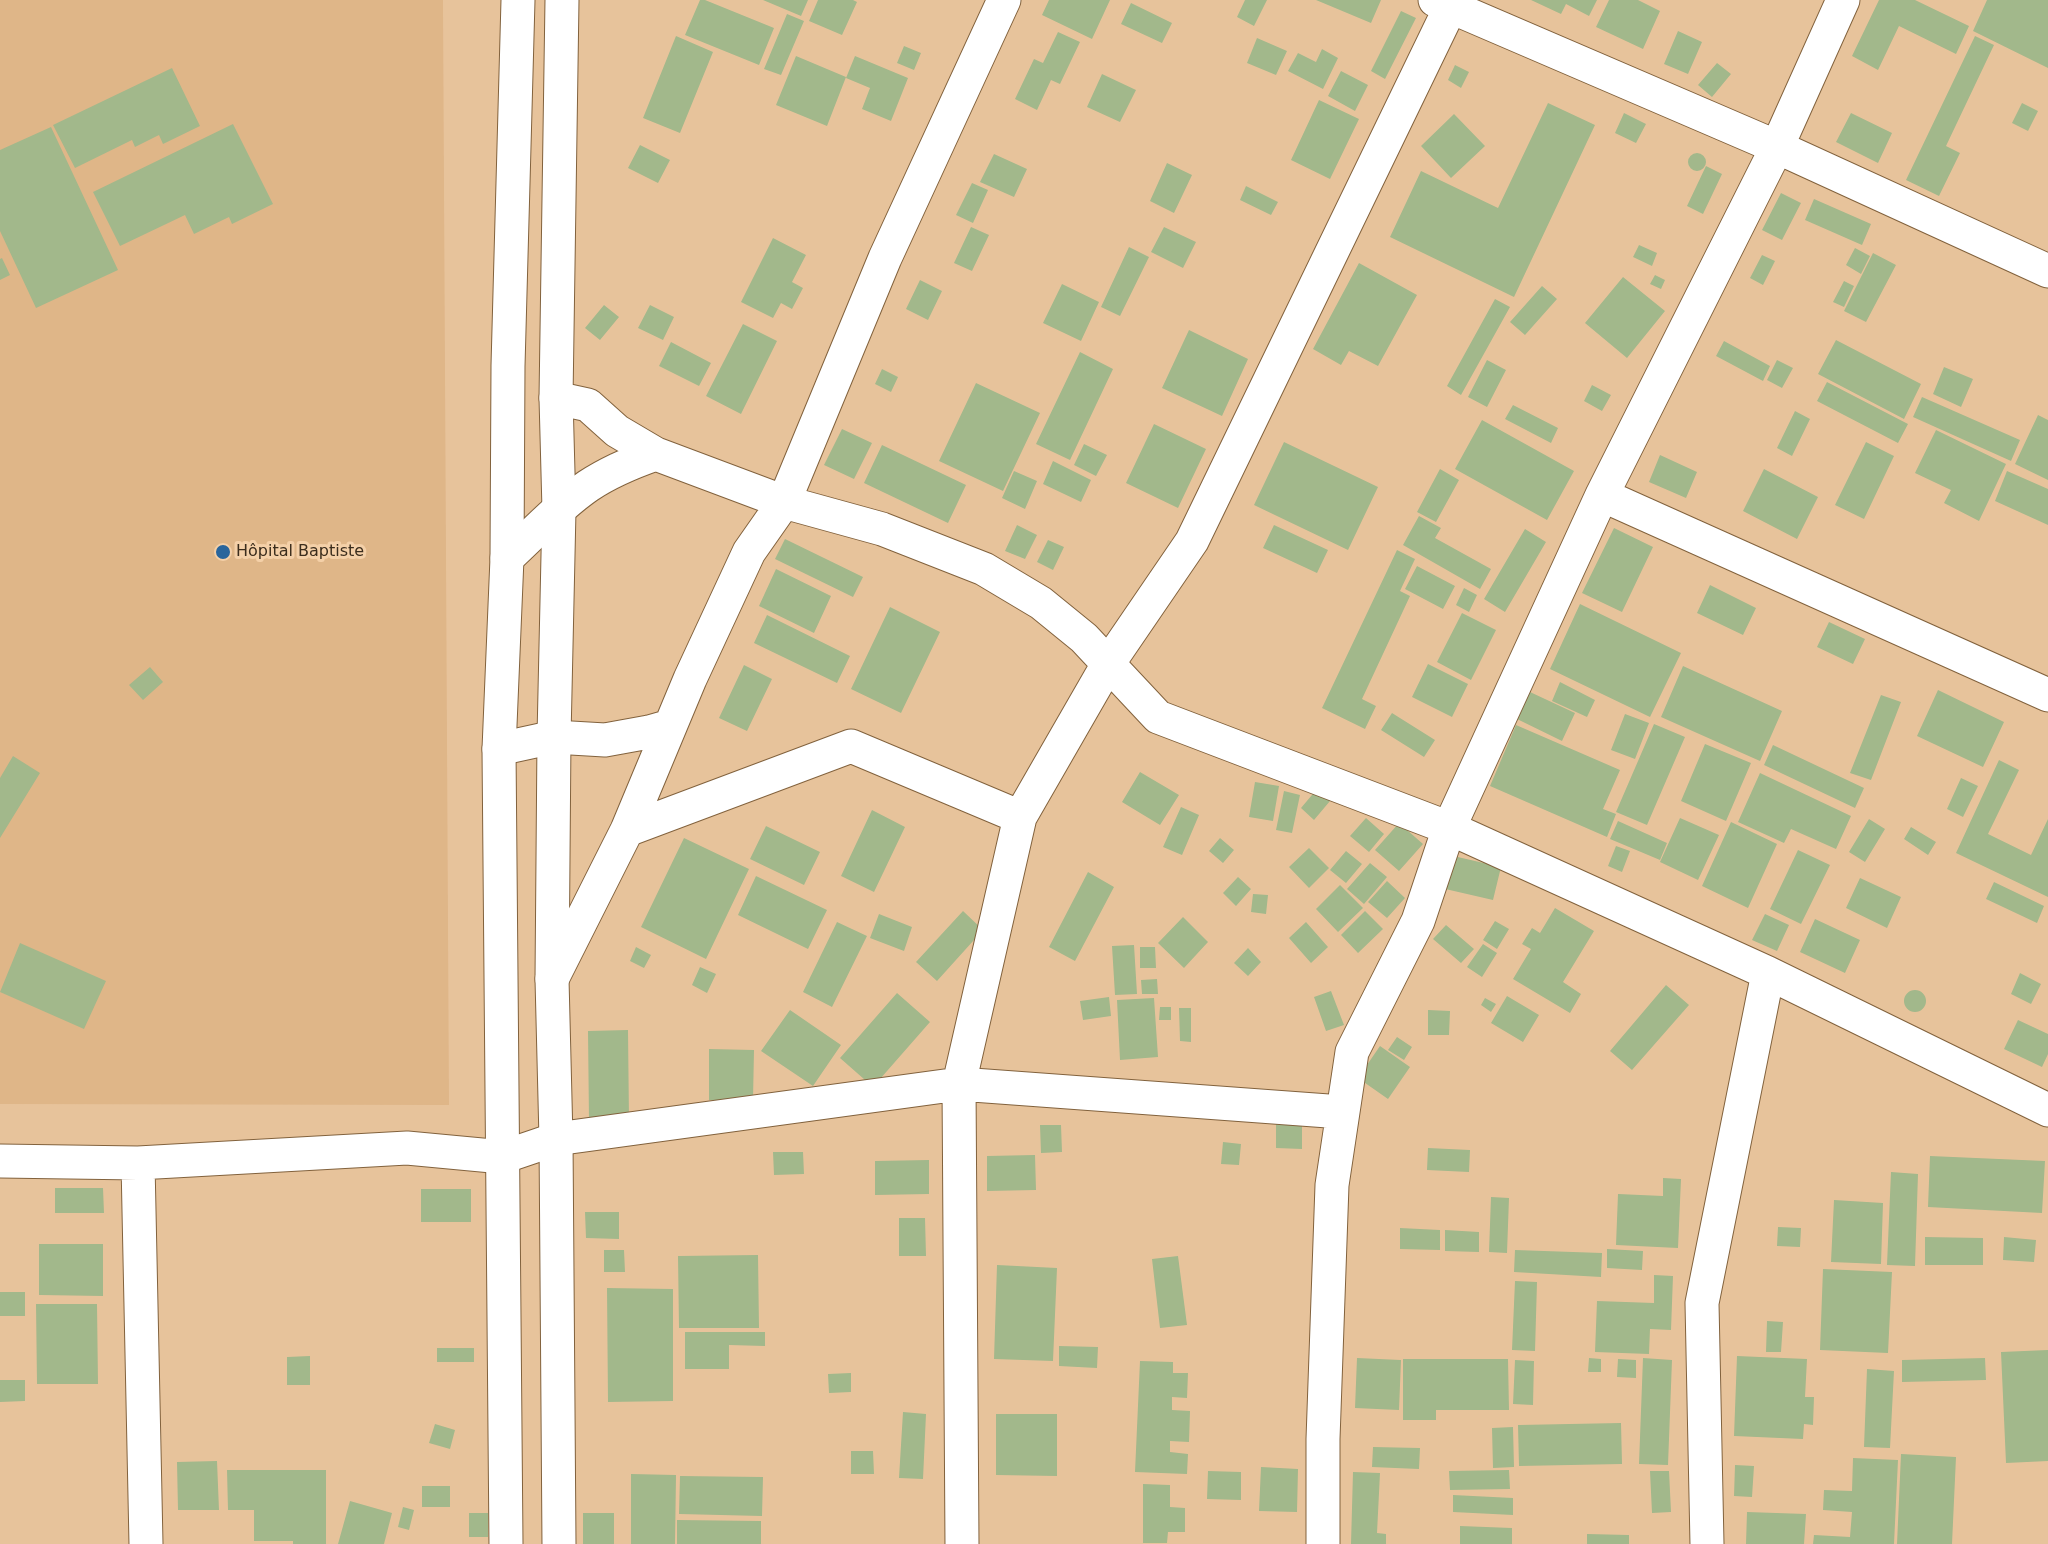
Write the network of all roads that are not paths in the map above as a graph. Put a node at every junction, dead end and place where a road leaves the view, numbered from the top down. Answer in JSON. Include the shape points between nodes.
{"nodes":[{"id":1,"x":518,"y":0,"type":"edge"},
{"id":2,"x":562,"y":0,"type":"edge"},
{"id":3,"x":1004,"y":0,"type":"edge"},
{"id":4,"x":1843,"y":0,"type":"edge"},
{"id":5,"x":1443,"y":3,"type":"edge"},
{"id":6,"x":1777,"y":147,"type":"junction"},
{"id":7,"x":2048,"y":271,"type":"edge"},
{"id":8,"x":556,"y":398,"type":"junction"},
{"id":9,"x":656,"y":454,"type":"junction"},
{"id":10,"x":1602,"y":495,"type":"junction"},
{"id":11,"x":784,"y":502,"type":"junction"},
{"id":12,"x":559,"y":510,"type":"junction"},
{"id":13,"x":507,"y":558,"type":"junction"},
{"id":14,"x":1108,"y":664,"type":"junction"},
{"id":15,"x":2048,"y":695,"type":"edge"},
{"id":16,"x":670,"y":726,"type":"junction"},
{"id":17,"x":554,"y":737,"type":"junction"},
{"id":18,"x":499,"y":749,"type":"junction"},
{"id":19,"x":1020,"y":817,"type":"junction"},
{"id":20,"x":1449,"y":828,"type":"junction"},
{"id":21,"x":627,"y":830,"type":"junction"},
{"id":22,"x":1768,"y":973,"type":"junction"},
{"id":23,"x":552,"y":979,"type":"junction"},
{"id":24,"x":959,"y":1084,"type":"junction"},
{"id":25,"x":2048,"y":1110,"type":"edge"},
{"id":26,"x":1342,"y":1112,"type":"junction"},
{"id":27,"x":556,"y":1139,"type":"junction"},
{"id":28,"x":503,"y":1157,"type":"junction"},
{"id":29,"x":0,"y":1161,"type":"edge"},
{"id":30,"x":138,"y":1163,"type":"junction"},
{"id":31,"x":146,"y":1544,"type":"edge"},
{"id":32,"x":506,"y":1544,"type":"edge"},
{"id":33,"x":559,"y":1544,"type":"edge"},
{"id":34,"x":962,"y":1544,"type":"edge"},
{"id":35,"x":1323,"y":1544,"type":"edge"},
{"id":36,"x":1707,"y":1544,"type":"edge"}],
"edges":[{"from":1,"to":13,"type":"street"},
{"from":2,"to":8,"type":"street"},
{"from":3,"to":11,"type":"street","via":[[885,258]]},
{"from":4,"to":6,"type":"street"},
{"from":5,"to":6,"type":"street"},
{"from":5,"to":14,"type":"street","via":[[1192,541]]},
{"from":6,"to":7,"type":"street"},
{"from":6,"to":10,"type":"street"},
{"from":8,"to":9,"type":"street","via":[[588,405],[617,431]]},
{"from":8,"to":12,"type":"street"},
{"from":9,"to":11,"type":"street"},
{"from":9,"to":12,"type":"street","via":[[589,486]]},
{"from":10,"to":15,"type":"street"},
{"from":10,"to":20,"type":"street"},
{"from":11,"to":14,"type":"street","via":[[882,529],[984,569],[1041,603],[1084,638]]},
{"from":11,"to":16,"type":"street","via":[[749,552]]},
{"from":12,"to":13,"type":"street"},
{"from":12,"to":17,"type":"street"},
{"from":13,"to":18,"type":"street"},
{"from":14,"to":19,"type":"street"},
{"from":14,"to":20,"type":"street","via":[[1158,717]]},
{"from":16,"to":17,"type":"street","via":[[605,740]]},
{"from":16,"to":21,"type":"street"},
{"from":17,"to":18,"type":"street"},
{"from":17,"to":23,"type":"street"},
{"from":18,"to":28,"type":"street"},
{"from":19,"to":21,"type":"street","via":[[851,746]]},
{"from":19,"to":24,"type":"street"},
{"from":20,"to":22,"type":"street"},
{"from":20,"to":26,"type":"street","via":[[1418,921],[1352,1052]]},
{"from":21,"to":23,"type":"street"},
{"from":22,"to":25,"type":"street"},
{"from":22,"to":36,"type":"street","via":[[1702,1303]]},
{"from":23,"to":27,"type":"street"},
{"from":24,"to":26,"type":"street"},
{"from":24,"to":27,"type":"street"},
{"from":24,"to":34,"type":"street"},
{"from":26,"to":35,"type":"street","via":[[1332,1185]]},
{"from":27,"to":28,"type":"street"},
{"from":27,"to":33,"type":"street"},
{"from":28,"to":30,"type":"street","via":[[407,1148]]},
{"from":28,"to":32,"type":"street"},
{"from":29,"to":30,"type":"street"},
{"from":30,"to":31,"type":"street"}]}
